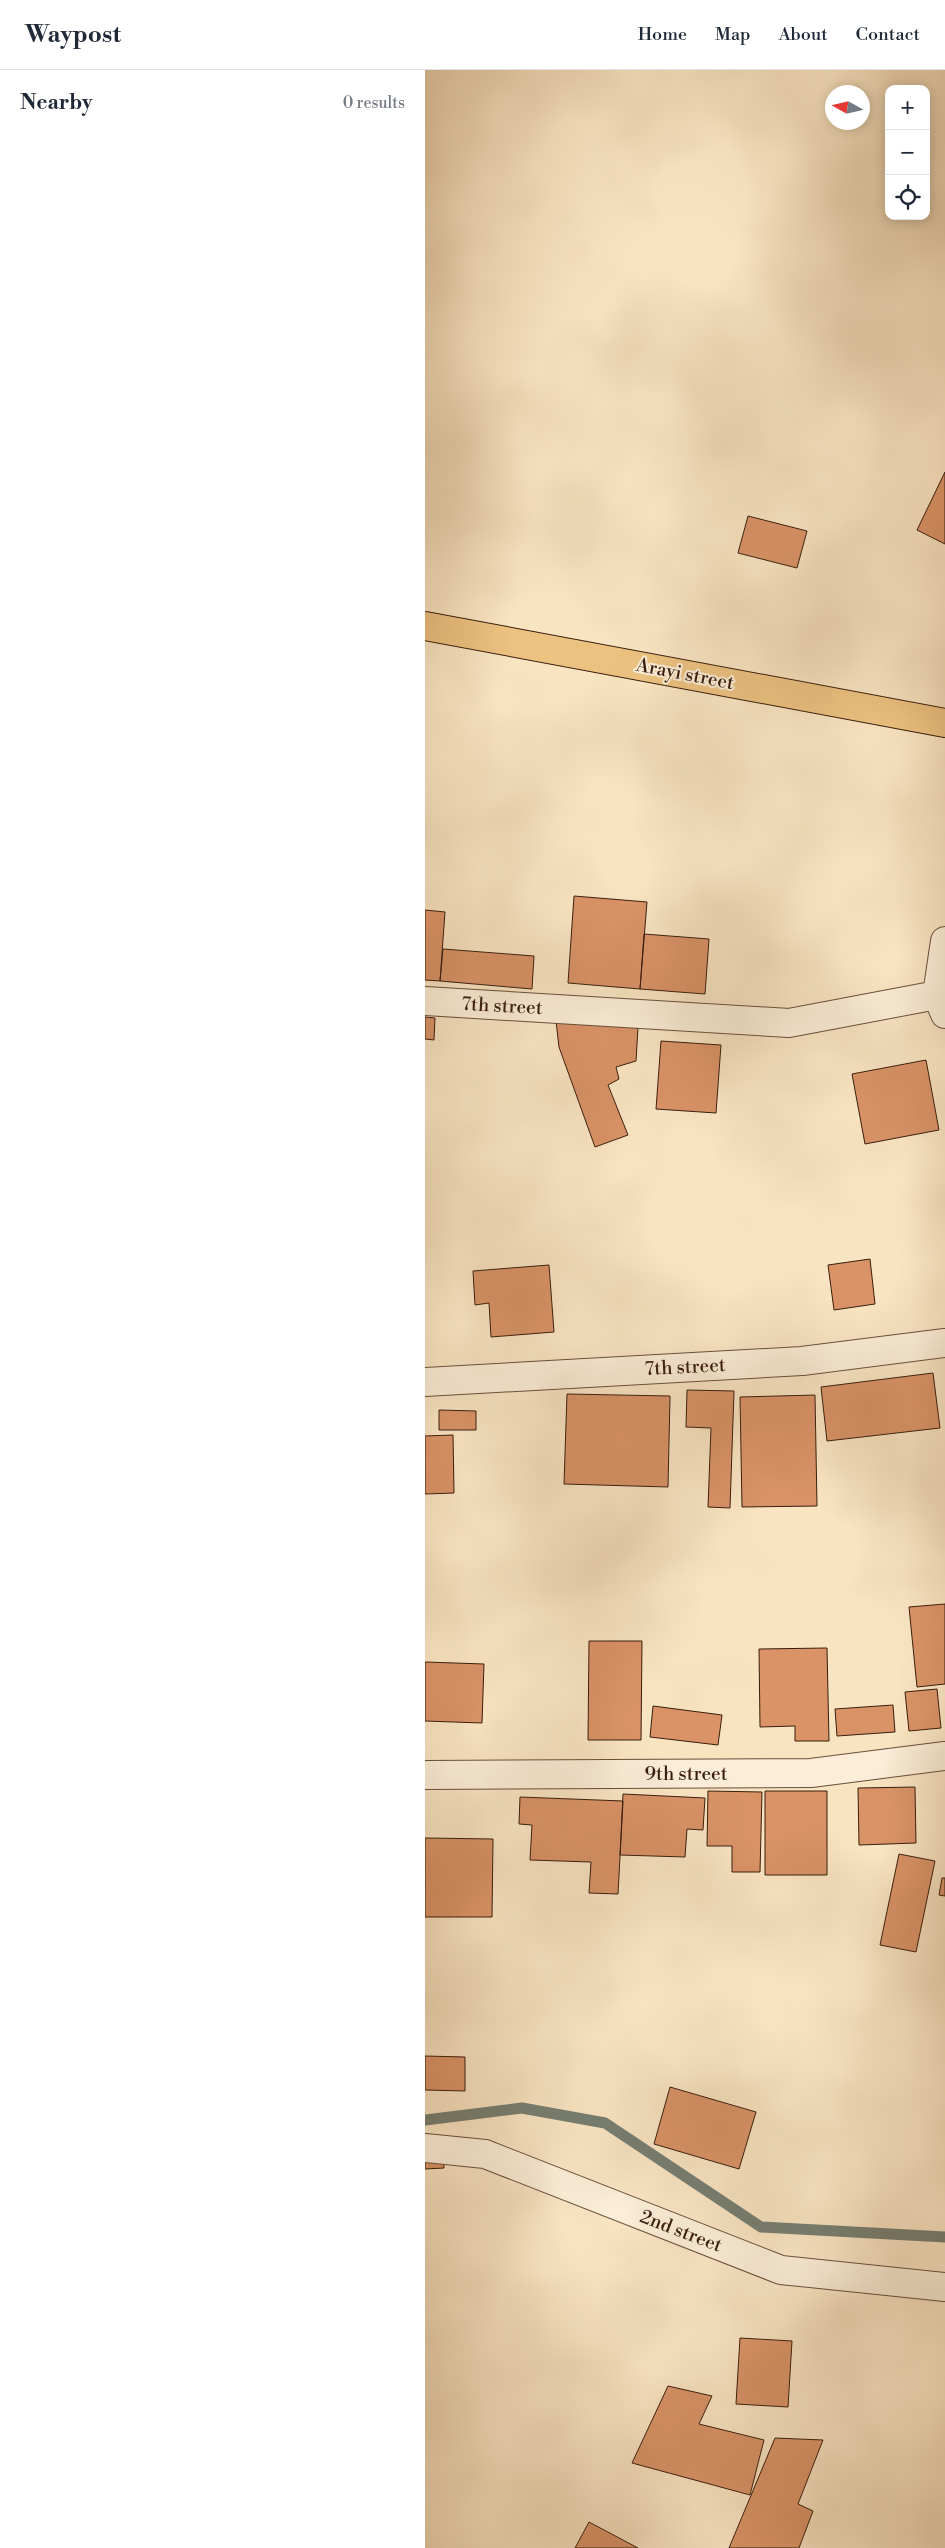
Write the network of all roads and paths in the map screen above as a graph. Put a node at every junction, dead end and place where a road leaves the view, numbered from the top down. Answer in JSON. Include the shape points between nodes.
{"nodes":[{"id":1,"x":425,"y":626,"type":"edge"},
{"id":2,"x":945,"y":723,"type":"edge"},
{"id":3,"x":945,"y":942,"type":"edge"},
{"id":4,"x":425,"y":1002,"type":"edge"},
{"id":5,"x":941,"y":1005,"type":"edge"},
{"id":6,"x":945,"y":1342,"type":"edge"},
{"id":7,"x":425,"y":1382,"type":"edge"},
{"id":8,"x":945,"y":1756,"type":"edge"},
{"id":9,"x":425,"y":1775,"type":"edge"},
{"id":10,"x":425,"y":2148,"type":"edge"},
{"id":11,"x":945,"y":2286,"type":"edge"}],
"edges":[{"from":1,"to":2,"type":"main road","name":"Arayi street"},
{"from":3,"to":5,"type":"street","name":"7th street"},
{"from":4,"to":5,"type":"street","name":"7th street","via":[[789,1023]]},
{"from":6,"to":7,"type":"street","name":"7th street","via":[[802,1361]]},
{"from":8,"to":9,"type":"street","name":"9th street","via":[[811,1773]]},
{"from":10,"to":11,"type":"street","name":"2nd street","via":[[485,2154],[781,2270]]}]}
